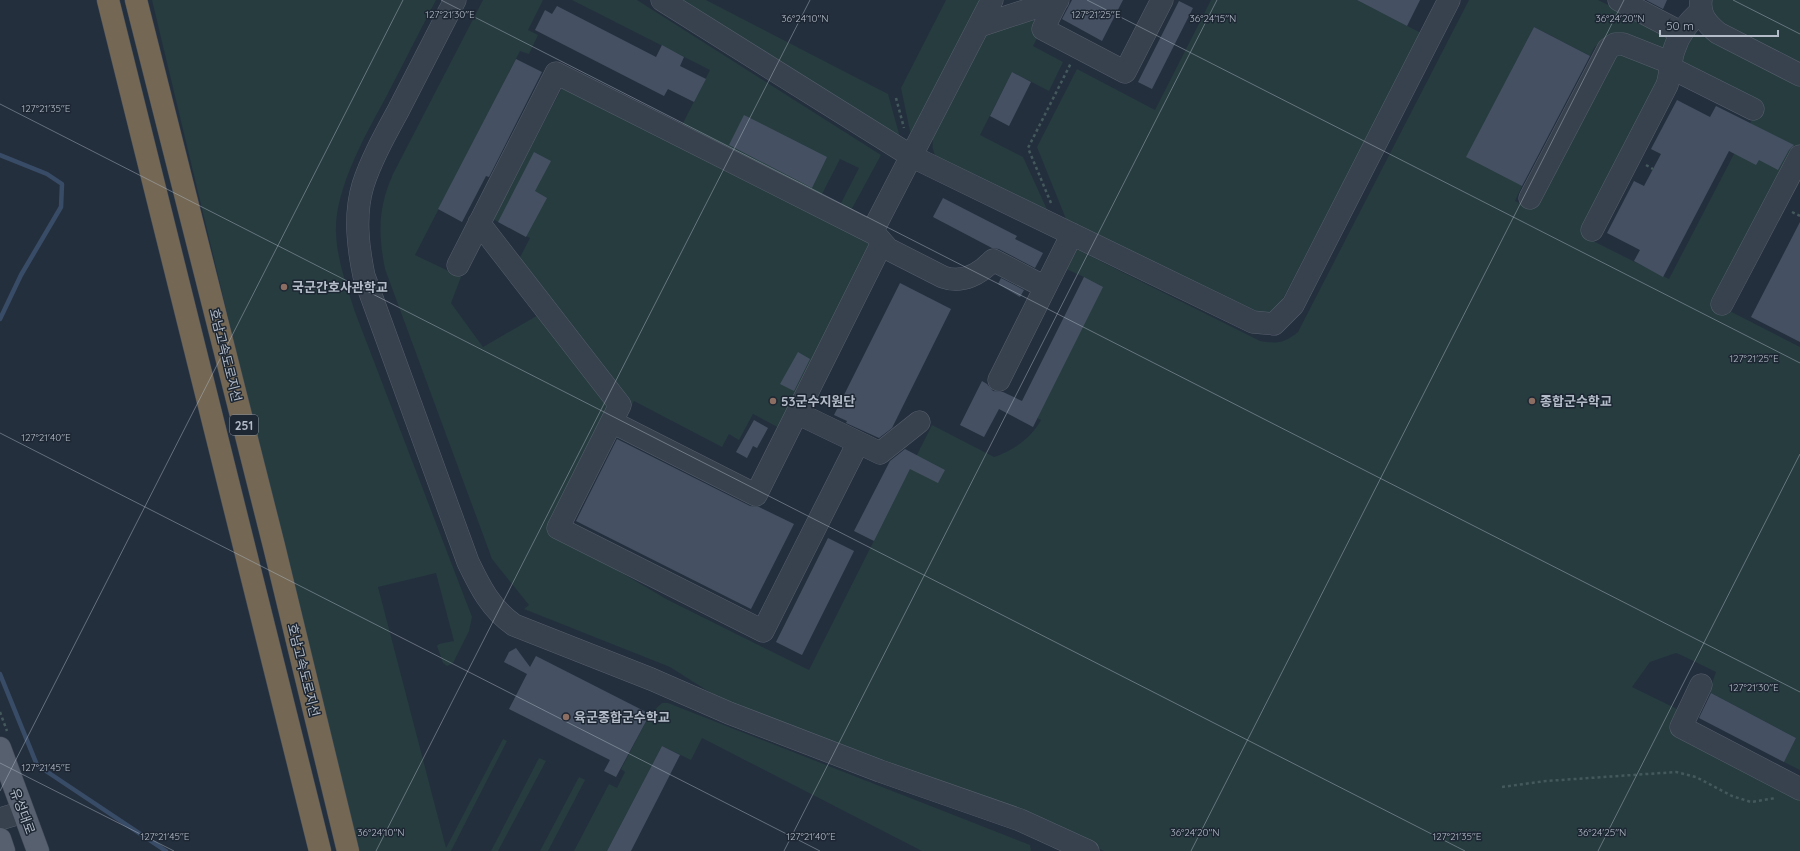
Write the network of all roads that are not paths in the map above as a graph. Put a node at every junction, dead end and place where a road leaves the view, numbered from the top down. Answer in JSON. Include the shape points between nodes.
{"nodes":[{"id":1,"x":108,"y":0,"type":"edge"},
{"id":2,"x":136,"y":0,"type":"edge"},
{"id":3,"x":455,"y":0,"type":"edge"},
{"id":4,"x":662,"y":0,"type":"edge"},
{"id":5,"x":992,"y":0,"type":"edge"},
{"id":6,"x":1162,"y":0,"type":"edge"},
{"id":7,"x":1450,"y":0,"type":"edge"},
{"id":8,"x":1619,"y":0,"type":"edge"},
{"id":9,"x":1057,"y":1,"type":"edge"},
{"id":10,"x":1701,"y":6,"type":"edge"},
{"id":11,"x":979,"y":26,"type":"junction"},
{"id":12,"x":1682,"y":33,"type":"junction"},
{"id":13,"x":1671,"y":66,"type":"junction"},
{"id":14,"x":1800,"y":75,"type":"edge"},
{"id":15,"x":1753,"y":109,"type":"dead end"},
{"id":16,"x":912,"y":156,"type":"junction"},
{"id":17,"x":1800,"y":156,"type":"edge"},
{"id":18,"x":1530,"y":198,"type":"dead end"},
{"id":19,"x":479,"y":223,"type":"junction"},
{"id":20,"x":1592,"y":230,"type":"dead end"},
{"id":21,"x":1067,"y":232,"type":"junction"},
{"id":22,"x":877,"y":238,"type":"junction"},
{"id":23,"x":458,"y":265,"type":"dead end"},
{"id":24,"x":1045,"y":287,"type":"junction"},
{"id":25,"x":1722,"y":304,"type":"dead end"},
{"id":26,"x":999,"y":380,"type":"dead end"},
{"id":27,"x":797,"y":413,"type":"junction"},
{"id":28,"x":612,"y":422,"type":"junction"},
{"id":29,"x":919,"y":422,"type":"dead end"},
{"id":30,"x":858,"y":443,"type":"junction"},
{"id":31,"x":1701,"y":685,"type":"dead end"},
{"id":32,"x":0,"y":748,"type":"edge"},
{"id":33,"x":1799,"y":789,"type":"edge"},
{"id":34,"x":23,"y":812,"type":"junction"},
{"id":35,"x":0,"y":820,"type":"edge"},
{"id":36,"x":0,"y":839,"type":"edge"},
{"id":37,"x":4,"y":851,"type":"edge"},
{"id":38,"x":38,"y":851,"type":"edge"},
{"id":39,"x":320,"y":851,"type":"edge"},
{"id":40,"x":348,"y":851,"type":"edge"},
{"id":41,"x":1088,"y":851,"type":"edge"}],
"edges":[{"from":1,"to":39,"type":"highway","name":"호남고속도로지선","number":"251"},
{"from":2,"to":40,"type":"highway","name":"호남고속도로지선","number":"251"},
{"from":3,"to":41,"type":"street","via":[[376,154],[363,186],[359,208],[359,253],[364,276],[468,562],[490,604],[514,625],[651,679],[729,714],[1020,820]]},
{"from":4,"to":16,"type":"street"},
{"from":5,"to":11,"type":"street"},
{"from":6,"to":9,"type":"street","via":[[1125,72],[1043,29]]},
{"from":7,"to":21,"type":"street","via":[[1293,305],[1274,324],[1253,322]]},
{"from":8,"to":12,"type":"street"},
{"from":9,"to":11,"type":"street"},
{"from":10,"to":12,"type":"street"},
{"from":10,"to":14,"type":"street","via":[[1704,19],[1718,33]]},
{"from":11,"to":16,"type":"street"},
{"from":12,"to":13,"type":"street","via":[[1674,50]]},
{"from":13,"to":15,"type":"street"},
{"from":13,"to":18,"type":"street","via":[[1623,44],[1615,44],[1608,49]]},
{"from":13,"to":20,"type":"street","via":[[1667,85]]},
{"from":16,"to":21,"type":"street"},
{"from":16,"to":22,"type":"street"},
{"from":17,"to":25,"type":"street"},
{"from":19,"to":22,"type":"street","via":[[556,73]]},
{"from":19,"to":23,"type":"street"},
{"from":19,"to":28,"type":"street","via":[[620,405]]},
{"from":21,"to":24,"type":"street"},
{"from":22,"to":24,"type":"street","via":[[888,249],[951,280],[969,277],[993,260]]},
{"from":22,"to":27,"type":"street"},
{"from":24,"to":26,"type":"street"},
{"from":27,"to":28,"type":"street","via":[[756,495]]},
{"from":27,"to":30,"type":"street"},
{"from":28,"to":30,"type":"street","via":[[558,528],[764,631]]},
{"from":29,"to":30,"type":"street","via":[[880,454]]},
{"from":31,"to":33,"type":"street","via":[[1681,727]]},
{"from":32,"to":34,"type":"main road","name":"유성대로"},
{"from":34,"to":35,"type":"street"},
{"from":34,"to":38,"type":"main road","name":"유성대로"},
{"from":36,"to":37,"type":"main road"}]}
